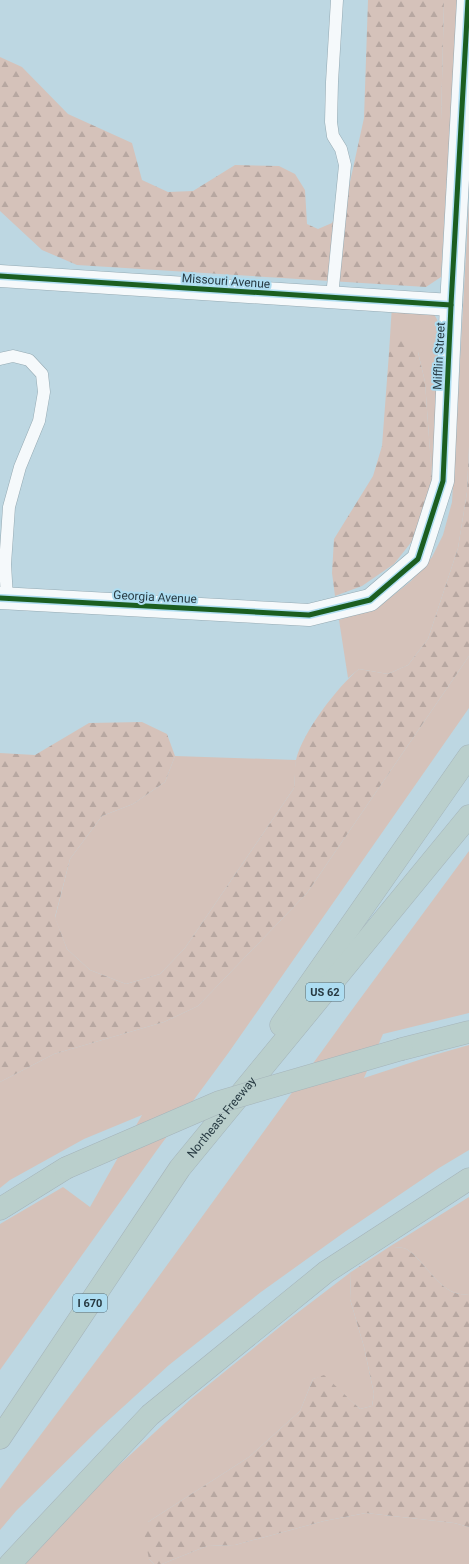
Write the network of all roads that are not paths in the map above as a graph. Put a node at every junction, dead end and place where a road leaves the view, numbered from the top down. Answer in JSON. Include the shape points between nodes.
{"nodes":[{"id":1,"x":337,"y":0,"type":"edge"},
{"id":2,"x":468,"y":0,"type":"edge"},
{"id":3,"x":0,"y":276,"type":"edge"},
{"id":4,"x":332,"y":297,"type":"junction"},
{"id":5,"x":451,"y":305,"type":"junction"},
{"id":6,"x":0,"y":359,"type":"edge"},
{"id":7,"x":3,"y":598,"type":"edge"},
{"id":8,"x":309,"y":615,"type":"joint"},
{"id":9,"x":469,"y":756,"type":"edge"},
{"id":10,"x":469,"y":816,"type":"edge"},
{"id":11,"x":469,"y":1032,"type":"edge"},
{"id":12,"x":180,"y":1168,"type":"junction"},
{"id":13,"x":469,"y":1179,"type":"edge"},
{"id":14,"x":0,"y":1209,"type":"edge"},
{"id":15,"x":0,"y":1438,"type":"edge"},
{"id":16,"x":10,"y":1564,"type":"edge"}],
"edges":[{"from":1,"to":4,"type":"lane","via":[[331,122],[333,136],[341,149],[345,165]]},
{"from":2,"to":5,"type":"street","name":"Mifflin Street"},
{"from":3,"to":4,"type":"street","name":"Missouri Avenue"},
{"from":4,"to":5,"type":"street","name":"Missouri Avenue"},
{"from":5,"to":8,"type":"street","name":"Mifflin Street","via":[[443,480],[418,559],[370,600]]},
{"from":6,"to":7,"type":"lane","via":[[12,356],[30,360],[42,374],[44,392],[39,421],[20,467],[9,507]]},
{"from":7,"to":8,"type":"street","name":"Georgia Avenue"},
{"from":9,"to":12,"type":"highway"},
{"from":10,"to":12,"type":"highway","name":"Northeast Freeway","number":"US 62"},
{"from":11,"to":14,"type":"highway","bridge":true,"via":[[219,1102],[66,1168]]},
{"from":12,"to":15,"type":"highway","name":"Northeast Freeway","number":"I 670"},
{"from":13,"to":16,"type":"highway","via":[[326,1272],[150,1415]]}]}
